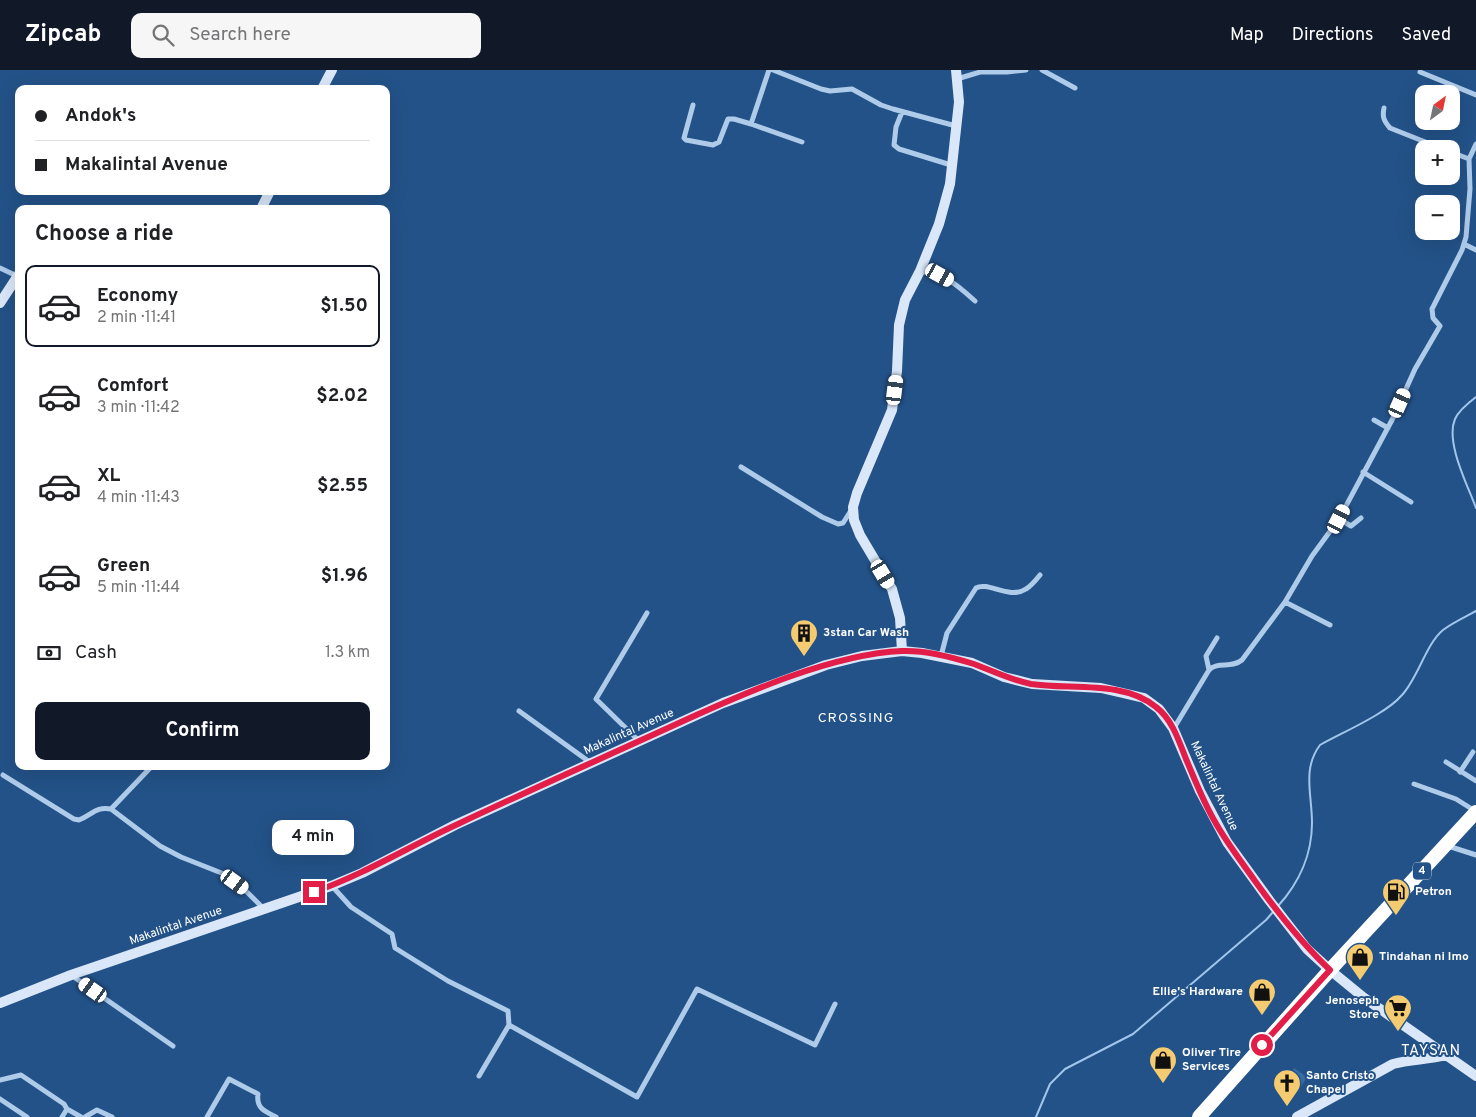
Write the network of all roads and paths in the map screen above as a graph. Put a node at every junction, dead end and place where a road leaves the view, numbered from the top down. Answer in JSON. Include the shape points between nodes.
{"nodes":[{"id":1,"x":332,"y":70,"type":"edge"},
{"id":2,"x":769,"y":70,"type":"edge"},
{"id":3,"x":773,"y":70,"type":"edge"},
{"id":4,"x":1026,"y":70,"type":"edge"},
{"id":5,"x":1042,"y":70,"type":"edge"},
{"id":6,"x":1420,"y":72,"type":"dead end"},
{"id":7,"x":956,"y":75,"type":"edge"},
{"id":8,"x":324,"y":85,"type":"edge"},
{"id":9,"x":1075,"y":88,"type":"dead end"},
{"id":10,"x":1476,"y":95,"type":"edge"},
{"id":11,"x":693,"y":105,"type":"dead end"},
{"id":12,"x":1384,"y":108,"type":"dead end"},
{"id":13,"x":902,"y":112,"type":"junction"},
{"id":14,"x":750,"y":124,"type":"junction"},
{"id":15,"x":956,"y":126,"type":"junction"},
{"id":16,"x":1420,"y":140,"type":"edge"},
{"id":17,"x":802,"y":142,"type":"dead end"},
{"id":18,"x":1476,"y":144,"type":"edge"},
{"id":19,"x":1460,"y":156,"type":"edge"},
{"id":20,"x":1469,"y":159,"type":"junction"},
{"id":21,"x":951,"y":165,"type":"junction"},
{"id":22,"x":1464,"y":244,"type":"junction"},
{"id":23,"x":1476,"y":250,"type":"edge"},
{"id":24,"x":0,"y":268,"type":"edge"},
{"id":25,"x":920,"y":270,"type":"junction"},
{"id":26,"x":15,"y":274,"type":"edge"},
{"id":27,"x":15,"y":280,"type":"edge"},
{"id":28,"x":975,"y":301,"type":"dead end"},
{"id":29,"x":0,"y":303,"type":"edge"},
{"id":30,"x":1374,"y":420,"type":"dead end"},
{"id":31,"x":1388,"y":428,"type":"junction"},
{"id":32,"x":741,"y":467,"type":"dead end"},
{"id":33,"x":1364,"y":472,"type":"junction"},
{"id":34,"x":1411,"y":502,"type":"dead end"},
{"id":35,"x":853,"y":507,"type":"junction"},
{"id":36,"x":1361,"y":518,"type":"dead end"},
{"id":37,"x":1339,"y":519,"type":"junction"},
{"id":38,"x":1040,"y":575,"type":"dead end"},
{"id":39,"x":1286,"y":602,"type":"junction"},
{"id":40,"x":648,"y":613,"type":"dead end"},
{"id":41,"x":1330,"y":626,"type":"dead end"},
{"id":42,"x":1217,"y":638,"type":"dead end"},
{"id":43,"x":902,"y":651,"type":"junction"},
{"id":44,"x":941,"y":656,"type":"junction"},
{"id":45,"x":1209,"y":670,"type":"junction"},
{"id":46,"x":519,"y":711,"type":"dead end"},
{"id":47,"x":1174,"y":728,"type":"junction"},
{"id":48,"x":639,"y":742,"type":"junction"},
{"id":49,"x":1473,"y":752,"type":"dead end"},
{"id":50,"x":1446,"y":762,"type":"dead end"},
{"id":51,"x":591,"y":763,"type":"junction"},
{"id":52,"x":148,"y":770,"type":"edge"},
{"id":53,"x":1460,"y":772,"type":"junction"},
{"id":54,"x":2,"y":775,"type":"dead end"},
{"id":55,"x":1476,"y":781,"type":"edge"},
{"id":56,"x":1414,"y":784,"type":"dead end"},
{"id":57,"x":111,"y":809,"type":"junction"},
{"id":58,"x":1476,"y":812,"type":"edge"},
{"id":59,"x":1445,"y":845,"type":"junction"},
{"id":60,"x":1476,"y":855,"type":"edge"},
{"id":61,"x":331,"y":886,"type":"junction"},
{"id":62,"x":265,"y":909,"type":"junction"},
{"id":63,"x":1330,"y":970,"type":"junction"},
{"id":64,"x":71,"y":975,"type":"junction"},
{"id":65,"x":0,"y":1003,"type":"edge"},
{"id":66,"x":835,"y":1004,"type":"dead end"},
{"id":67,"x":509,"y":1025,"type":"junction"},
{"id":68,"x":173,"y":1046,"type":"dead end"},
{"id":69,"x":1446,"y":1056,"type":"junction"},
{"id":70,"x":1475,"y":1074,"type":"edge"},
{"id":71,"x":479,"y":1076,"type":"dead end"},
{"id":72,"x":0,"y":1080,"type":"edge"},
{"id":73,"x":0,"y":1099,"type":"edge"},
{"id":74,"x":1313,"y":1108,"type":"junction"},
{"id":75,"x":67,"y":1109,"type":"junction"},
{"id":76,"x":27,"y":1117,"type":"edge"},
{"id":77,"x":62,"y":1117,"type":"edge"},
{"id":78,"x":81,"y":1117,"type":"edge"},
{"id":79,"x":85,"y":1117,"type":"edge"},
{"id":80,"x":112,"y":1117,"type":"edge"},
{"id":81,"x":207,"y":1117,"type":"edge"},
{"id":82,"x":276,"y":1117,"type":"edge"},
{"id":83,"x":1199,"y":1117,"type":"edge"},
{"id":84,"x":1297,"y":1117,"type":"edge"},
{"id":85,"x":1319,"y":1117,"type":"edge"}],
"edges":[{"from":1,"to":8,"type":"main road"},
{"from":2,"to":14,"type":"street"},
{"from":3,"to":13,"type":"street","via":[[820,89],[855,90],[881,105]]},
{"from":4,"to":7,"type":"street"},
{"from":5,"to":9,"type":"street"},
{"from":6,"to":10,"type":"street"},
{"from":7,"to":15,"type":"main road","via":[[959,102]]},
{"from":11,"to":14,"type":"street","via":[[684,135],[686,140],[716,144],[728,119]]},
{"from":12,"to":16,"type":"street","via":[[1384,122],[1390,128]]},
{"from":13,"to":15,"type":"street"},
{"from":13,"to":21,"type":"street","via":[[894,145]]},
{"from":14,"to":17,"type":"street"},
{"from":15,"to":21,"type":"main road"},
{"from":18,"to":20,"type":"street"},
{"from":19,"to":20,"type":"street"},
{"from":20,"to":22,"type":"street","via":[[1469,213]]},
{"from":21,"to":25,"type":"main road","via":[[940,224]]},
{"from":22,"to":23,"type":"street"},
{"from":22,"to":31,"type":"street","via":[[1432,309],[1433,318],[1440,326],[1415,369]]},
{"from":24,"to":26,"type":"street"},
{"from":25,"to":28,"type":"street","via":[[946,278]]},
{"from":25,"to":35,"type":"main road","via":[[905,300],[899,325],[892,410]]},
{"from":27,"to":29,"type":"main road"},
{"from":30,"to":31,"type":"street"},
{"from":31,"to":33,"type":"street"},
{"from":32,"to":35,"type":"street","via":[[838,524]]},
{"from":33,"to":34,"type":"street"},
{"from":33,"to":37,"type":"street"},
{"from":35,"to":43,"type":"main road","via":[[860,535],[892,589],[900,618]]},
{"from":36,"to":37,"type":"street","via":[[1351,526]]},
{"from":37,"to":39,"type":"street","via":[[1312,556]]},
{"from":38,"to":44,"type":"street","via":[[1024,591],[1010,593],[983,586],[976,588],[947,633]]},
{"from":39,"to":41,"type":"street"},
{"from":39,"to":45,"type":"street","via":[[1242,660],[1236,664],[1214,665]]},
{"from":40,"to":48,"type":"street","via":[[596,699]]},
{"from":42,"to":45,"type":"street","via":[[1206,656]]},
{"from":43,"to":44,"type":"main road","name":"Makalintal Avenue"},
{"from":43,"to":48,"type":"main road","name":"Makalintal Avenue","via":[[862,656],[797,674]]},
{"from":44,"to":47,"type":"main road","name":"Makalintal Avenue","via":[[1032,684],[1101,688],[1144,698],[1159,708]]},
{"from":45,"to":47,"type":"street"},
{"from":46,"to":51,"type":"street"},
{"from":47,"to":63,"type":"main road","name":"Makalintal Avenue","via":[[1212,817],[1227,842],[1307,949]]},
{"from":48,"to":51,"type":"main road","name":"Makalintal Avenue"},
{"from":49,"to":53,"type":"street"},
{"from":50,"to":53,"type":"street"},
{"from":51,"to":61,"type":"main road","name":"Makalintal Avenue"},
{"from":52,"to":57,"type":"street"},
{"from":53,"to":55,"type":"street"},
{"from":54,"to":57,"type":"street","via":[[74,819],[79,820],[97,809]]},
{"from":56,"to":58,"type":"street","via":[[1456,799]]},
{"from":57,"to":62,"type":"street","via":[[160,846],[224,874]]},
{"from":58,"to":59,"type":"highway","number":"4"},
{"from":59,"to":60,"type":"street"},
{"from":59,"to":63,"type":"highway","number":"4"},
{"from":61,"to":62,"type":"main road","name":"Makalintal Avenue"},
{"from":61,"to":67,"type":"street","via":[[351,907],[392,934],[395,948],[448,981],[508,1011]]},
{"from":62,"to":64,"type":"main road","name":"Makalintal Avenue"},
{"from":63,"to":69,"type":"main road","name":"Makalintal Avenue"},
{"from":63,"to":83,"type":"highway","number":"4"},
{"from":64,"to":65,"type":"main road","name":"Makalintal Avenue"},
{"from":64,"to":68,"type":"street"},
{"from":66,"to":67,"type":"street","via":[[815,1045],[697,989],[637,1097]]},
{"from":67,"to":71,"type":"street"},
{"from":69,"to":70,"type":"main road","name":"Makalintal Avenue"},
{"from":69,"to":74,"type":"main road","via":[[1394,1064]]},
{"from":72,"to":75,"type":"street","via":[[22,1075]]},
{"from":73,"to":76,"type":"street"},
{"from":74,"to":84,"type":"main road"},
{"from":74,"to":85,"type":"main road"},
{"from":75,"to":77,"type":"street"},
{"from":75,"to":78,"type":"street"},
{"from":79,"to":80,"type":"street","via":[[97,1110]]},
{"from":81,"to":82,"type":"street","via":[[229,1079],[258,1094],[260,1108]]}]}
